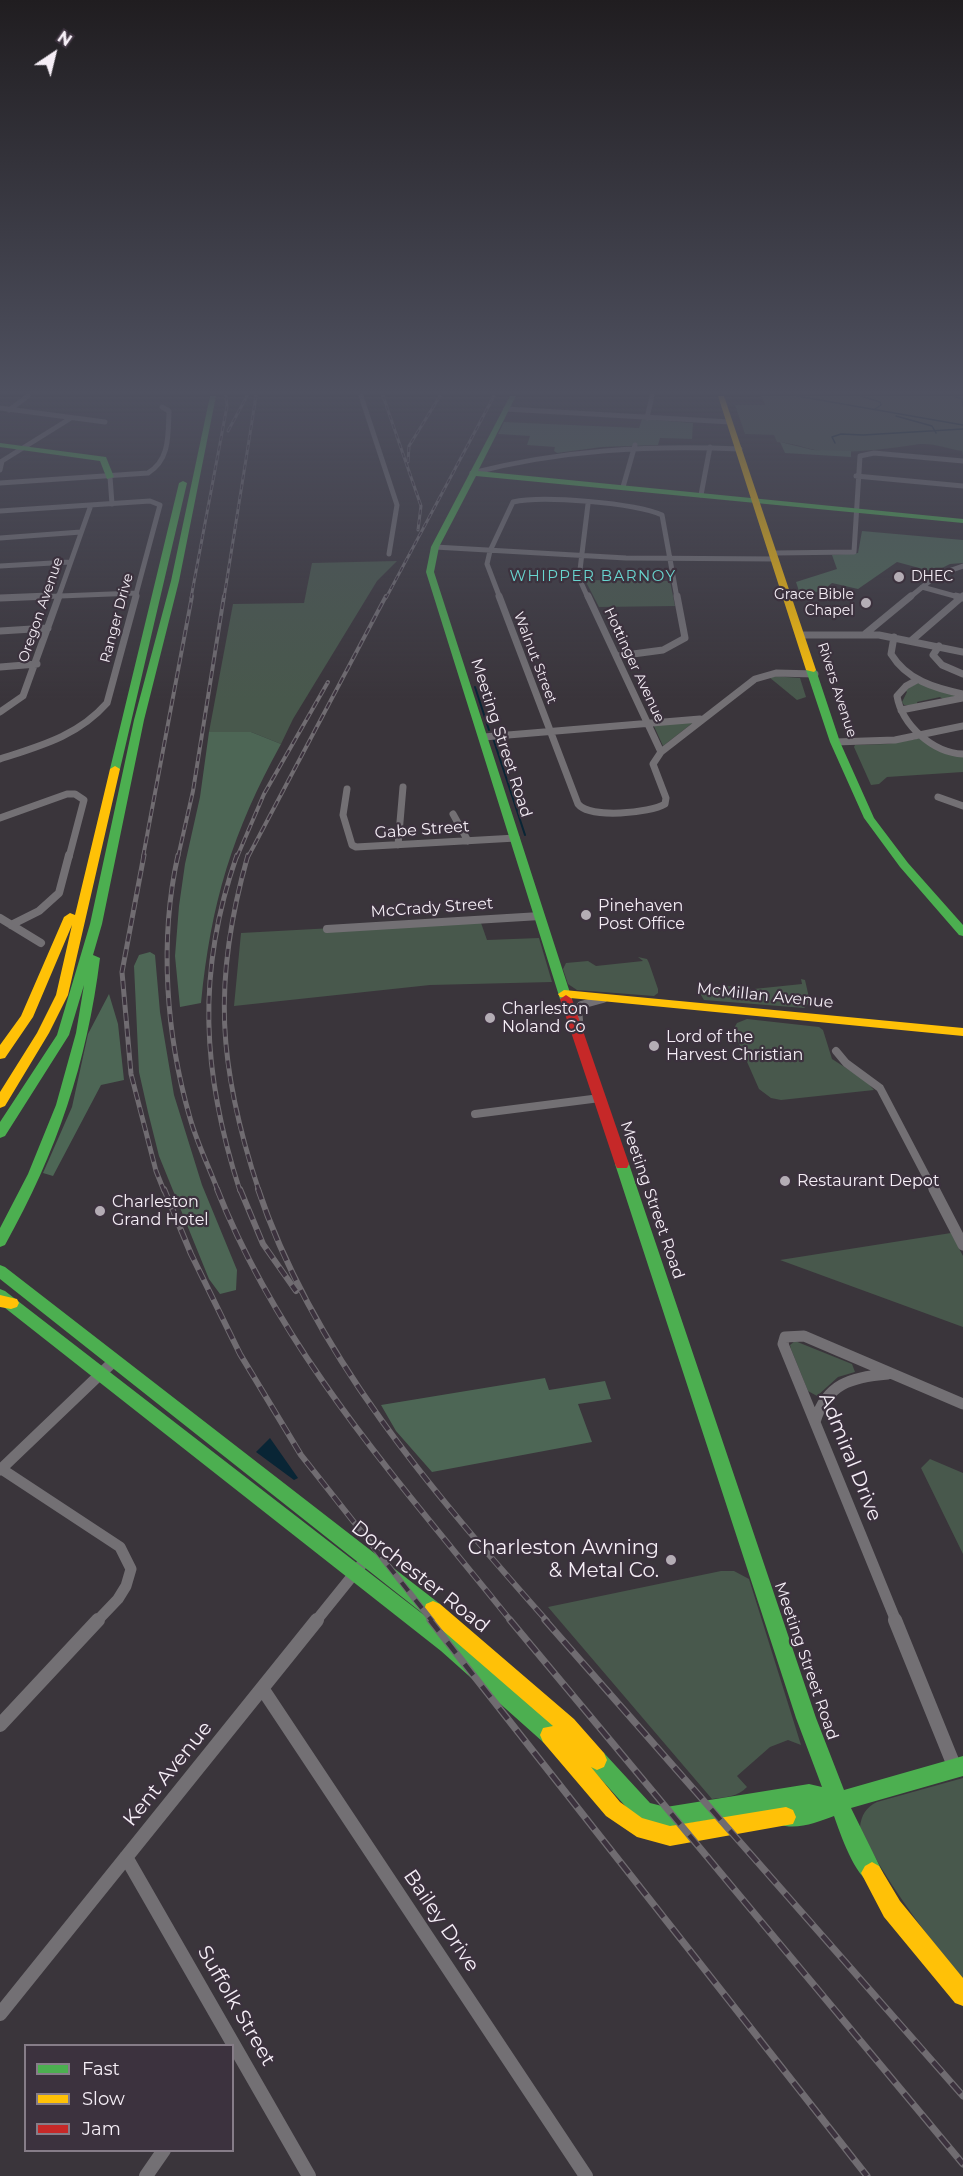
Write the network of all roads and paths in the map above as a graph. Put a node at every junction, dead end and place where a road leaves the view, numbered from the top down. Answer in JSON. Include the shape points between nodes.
{"nodes":[{"id":1,"x":112,"y":498,"type":"edge"},
{"id":2,"x":178,"y":498,"type":"edge"},
{"id":3,"x":192,"y":498,"type":"edge"},
{"id":4,"x":394,"y":498,"type":"edge"},
{"id":5,"x":460,"y":498,"type":"edge"},
{"id":6,"x":725,"y":498,"type":"edge"},
{"id":7,"x":756,"y":498,"type":"edge"},
{"id":8,"x":858,"y":498,"type":"edge"},
{"id":9,"x":757,"y":501,"type":"junction"},
{"id":10,"x":112,"y":504,"type":"junction"},
{"id":11,"x":588,"y":504,"type":"junction"},
{"id":12,"x":91,"y":505,"type":"junction"},
{"id":13,"x":0,"y":511,"type":"edge"},
{"id":14,"x":859,"y":511,"type":"junction"},
{"id":15,"x":963,"y":521,"type":"edge"},
{"id":16,"x":81,"y":532,"type":"junction"},
{"id":17,"x":0,"y":538,"type":"edge"},
{"id":18,"x":435,"y":547,"type":"junction"},
{"id":19,"x":490,"y":551,"type":"junction"},
{"id":20,"x":389,"y":554,"type":"dead end"},
{"id":21,"x":581,"y":556,"type":"junction"},
{"id":22,"x":776,"y":556,"type":"junction"},
{"id":23,"x":671,"y":559,"type":"junction"},
{"id":24,"x":70,"y":562,"type":"junction"},
{"id":25,"x":963,"y":566,"type":"edge"},
{"id":26,"x":0,"y":567,"type":"edge"},
{"id":27,"x":922,"y":587,"type":"junction"},
{"id":28,"x":136,"y":593,"type":"junction"},
{"id":29,"x":59,"y":594,"type":"junction"},
{"id":30,"x":962,"y":597,"type":"edge"},
{"id":31,"x":0,"y":598,"type":"edge"},
{"id":32,"x":48,"y":628,"type":"junction"},
{"id":33,"x":0,"y":631,"type":"edge"},
{"id":34,"x":865,"y":634,"type":"junction"},
{"id":35,"x":802,"y":635,"type":"junction"},
{"id":36,"x":894,"y":637,"type":"junction"},
{"id":37,"x":912,"y":640,"type":"junction"},
{"id":38,"x":939,"y":646,"type":"junction"},
{"id":39,"x":962,"y":651,"type":"edge"},
{"id":40,"x":618,"y":656,"type":"junction"},
{"id":41,"x":37,"y":664,"type":"junction"},
{"id":42,"x":0,"y":667,"type":"edge"},
{"id":43,"x":815,"y":674,"type":"junction"},
{"id":44,"x":963,"y":674,"type":"edge"},
{"id":45,"x":917,"y":680,"type":"junction"},
{"id":46,"x":963,"y":696,"type":"edge"},
{"id":47,"x":901,"y":710,"type":"junction"},
{"id":48,"x":0,"y":712,"type":"edge"},
{"id":49,"x":700,"y":719,"type":"junction"},
{"id":50,"x":649,"y":723,"type":"junction"},
{"id":51,"x":963,"y":726,"type":"edge"},
{"id":52,"x":549,"y":731,"type":"junction"},
{"id":53,"x":922,"y":734,"type":"junction"},
{"id":54,"x":484,"y":737,"type":"junction"},
{"id":55,"x":835,"y":742,"type":"junction"},
{"id":56,"x":661,"y":752,"type":"junction"},
{"id":57,"x":963,"y":753,"type":"edge"},
{"id":58,"x":0,"y":759,"type":"edge"},
{"id":59,"x":403,"y":787,"type":"dead end"},
{"id":60,"x":348,"y":789,"type":"dead end"},
{"id":61,"x":938,"y":797,"type":"dead end"},
{"id":62,"x":666,"y":798,"type":"joint"},
{"id":63,"x":963,"y":806,"type":"edge"},
{"id":64,"x":453,"y":814,"type":"dead end"},
{"id":65,"x":0,"y":818,"type":"edge"},
{"id":66,"x":516,"y":838,"type":"junction"},
{"id":67,"x":468,"y":841,"type":"junction"},
{"id":68,"x":398,"y":846,"type":"junction"},
{"id":69,"x":96,"y":848,"type":"junction"},
{"id":70,"x":540,"y":916,"type":"junction"},
{"id":71,"x":0,"y":918,"type":"edge"},
{"id":72,"x":96,"y":924,"type":"junction"},
{"id":73,"x":11,"y":925,"type":"junction"},
{"id":74,"x":327,"y":929,"type":"dead end"},
{"id":75,"x":963,"y":932,"type":"edge"},
{"id":76,"x":41,"y":943,"type":"dead end"},
{"id":77,"x":564,"y":994,"type":"junction"},
{"id":78,"x":609,"y":998,"type":"junction"},
{"id":79,"x":574,"y":1024,"type":"junction"},
{"id":80,"x":963,"y":1032,"type":"edge"},
{"id":81,"x":836,"y":1051,"type":"dead end"},
{"id":82,"x":0,"y":1055,"type":"edge"},
{"id":83,"x":600,"y":1098,"type":"junction"},
{"id":84,"x":0,"y":1103,"type":"edge"},
{"id":85,"x":475,"y":1114,"type":"dead end"},
{"id":86,"x":0,"y":1133,"type":"edge"},
{"id":87,"x":0,"y":1240,"type":"edge"},
{"id":88,"x":963,"y":1245,"type":"edge"},
{"id":89,"x":0,"y":1271,"type":"edge"},
{"id":90,"x":4,"y":1300,"type":"edge"},
{"id":91,"x":114,"y":1361,"type":"junction"},
{"id":92,"x":101,"y":1373,"type":"junction"},
{"id":93,"x":890,"y":1374,"type":"junction"},
{"id":94,"x":963,"y":1404,"type":"edge"},
{"id":95,"x":815,"y":1422,"type":"junction"},
{"id":96,"x":0,"y":1469,"type":"edge"},
{"id":97,"x":366,"y":1559,"type":"junction"},
{"id":98,"x":355,"y":1573,"type":"junction"},
{"id":99,"x":262,"y":1688,"type":"junction"},
{"id":100,"x":0,"y":1725,"type":"edge"},
{"id":101,"x":959,"y":1767,"type":"edge"},
{"id":102,"x":837,"y":1800,"type":"junction"},
{"id":103,"x":126,"y":1857,"type":"junction"},
{"id":104,"x":963,"y":1995,"type":"edge"},
{"id":105,"x":0,"y":2014,"type":"edge"},
{"id":106,"x":230,"y":2044,"type":"edge"},
{"id":107,"x":234,"y":2051,"type":"edge"},
{"id":108,"x":163,"y":2152,"type":"edge"},
{"id":109,"x":146,"y":2176,"type":"edge"},
{"id":110,"x":309,"y":2176,"type":"edge"},
{"id":111,"x":586,"y":2176,"type":"edge"}],
"edges":[{"from":1,"to":10,"type":"street"},
{"from":2,"to":69,"type":"main road"},
{"from":3,"to":72,"type":"main road"},
{"from":4,"to":20,"type":"street","via":[[397,506]]},
{"from":5,"to":18,"type":"main road","name":"Meeting Street Road"},
{"from":6,"to":9,"type":"main road"},
{"from":7,"to":9,"type":"main road","name":"Rivers Avenue"},
{"from":8,"to":14,"type":"street"},
{"from":9,"to":14,"type":"main road"},
{"from":9,"to":22,"type":"main road","name":"Rivers Avenue"},
{"from":10,"to":12,"type":"street","name":"Ranger Drive"},
{"from":10,"to":28,"type":"street","name":"Ranger Drive","via":[[150,501],[160,505]]},
{"from":11,"to":19,"type":"street","via":[[527,498],[513,502]]},
{"from":11,"to":21,"type":"street","name":"Hottinger Avenue"},
{"from":11,"to":23,"type":"street","via":[[653,511],[662,516]]},
{"from":12,"to":13,"type":"street","name":"Ranger Drive"},
{"from":12,"to":16,"type":"street","name":"Oregon Avenue"},
{"from":14,"to":15,"type":"main road"},
{"from":14,"to":22,"type":"street","via":[[854,552]]},
{"from":16,"to":17,"type":"street"},
{"from":16,"to":24,"type":"street","name":"Oregon Avenue"},
{"from":18,"to":19,"type":"street"},
{"from":18,"to":54,"type":"main road","name":"Meeting Street Road","via":[[430,572]]},
{"from":19,"to":21,"type":"street"},
{"from":19,"to":52,"type":"street","name":"Walnut Street","via":[[487,564]]},
{"from":21,"to":23,"type":"street"},
{"from":21,"to":40,"type":"street","name":"Hottinger Avenue","via":[[580,581]]},
{"from":22,"to":23,"type":"street"},
{"from":22,"to":35,"type":"main road","name":"Rivers Avenue"},
{"from":23,"to":40,"type":"street","via":[[685,638],[662,650]]},
{"from":24,"to":26,"type":"street"},
{"from":24,"to":29,"type":"street","name":"Oregon Avenue"},
{"from":25,"to":27,"type":"street","via":[[937,575]]},
{"from":27,"to":30,"type":"street"},
{"from":27,"to":34,"type":"street"},
{"from":28,"to":29,"type":"street"},
{"from":28,"to":58,"type":"street","name":"Ranger Drive","via":[[102,710],[66,736]]},
{"from":29,"to":31,"type":"street"},
{"from":29,"to":32,"type":"street","name":"Oregon Avenue"},
{"from":30,"to":37,"type":"street"},
{"from":32,"to":33,"type":"street"},
{"from":32,"to":41,"type":"street","name":"Oregon Avenue"},
{"from":34,"to":35,"type":"street"},
{"from":34,"to":36,"type":"street"},
{"from":35,"to":43,"type":"main road","name":"Rivers Avenue"},
{"from":36,"to":37,"type":"street"},
{"from":36,"to":45,"type":"street","via":[[894,660]]},
{"from":37,"to":38,"type":"street"},
{"from":38,"to":39,"type":"street"},
{"from":38,"to":44,"type":"street","via":[[933,655],[935,660]]},
{"from":40,"to":50,"type":"street","name":"Hottinger Avenue"},
{"from":41,"to":42,"type":"street"},
{"from":41,"to":48,"type":"street","name":"Oregon Avenue","via":[[23,696]]},
{"from":43,"to":49,"type":"street","via":[[763,675]]},
{"from":43,"to":55,"type":"main road","name":"Rivers Avenue"},
{"from":45,"to":46,"type":"street"},
{"from":45,"to":47,"type":"street","via":[[900,690],[897,701]]},
{"from":46,"to":47,"type":"street"},
{"from":47,"to":53,"type":"street"},
{"from":49,"to":50,"type":"street"},
{"from":49,"to":56,"type":"street"},
{"from":50,"to":52,"type":"street"},
{"from":50,"to":56,"type":"street","name":"Hottinger Avenue"},
{"from":51,"to":53,"type":"street"},
{"from":52,"to":54,"type":"street"},
{"from":52,"to":62,"type":"street","name":"Walnut Street","via":[[582,809],[597,813],[656,809],[665,804]]},
{"from":53,"to":55,"type":"street","via":[[895,740]]},
{"from":53,"to":57,"type":"street","via":[[946,752]]},
{"from":54,"to":66,"type":"main road","name":"Meeting Street Road"},
{"from":55,"to":75,"type":"main road","name":"Rivers Avenue","via":[[869,818]]},
{"from":56,"to":62,"type":"street","name":"Hottinger Avenue","via":[[653,764]]},
{"from":59,"to":68,"type":"street"},
{"from":60,"to":68,"type":"street","name":"Gabe Street","via":[[343,815],[352,845]]},
{"from":61,"to":63,"type":"street"},
{"from":64,"to":67,"type":"street"},
{"from":65,"to":73,"type":"street","via":[[67,794],[84,800],[58,893],[51,903]]},
{"from":66,"to":67,"type":"street","name":"Gabe Street"},
{"from":66,"to":70,"type":"main road","name":"Meeting Street Road"},
{"from":67,"to":68,"type":"street","name":"Gabe Street"},
{"from":69,"to":82,"type":"main road","via":[[27,1017]]},
{"from":69,"to":84,"type":"main road","via":[[62,995]]},
{"from":70,"to":74,"type":"street","name":"McCrady Street"},
{"from":70,"to":77,"type":"main road","name":"Meeting Street Road"},
{"from":71,"to":73,"type":"street"},
{"from":72,"to":86,"type":"main road","via":[[63,1035]]},
{"from":72,"to":87,"type":"main road","via":[[90,1009],[68,1099],[25,1200]]},
{"from":73,"to":76,"type":"street"},
{"from":77,"to":78,"type":"main road","name":"McMillan Avenue"},
{"from":77,"to":79,"type":"main road","name":"Meeting Street Road"},
{"from":78,"to":79,"type":"street","via":[[581,1005],[579,1020]]},
{"from":78,"to":80,"type":"main road","name":"McMillan Avenue"},
{"from":79,"to":83,"type":"main road","name":"Meeting Street Road"},
{"from":81,"to":88,"type":"street","via":[[846,1064],[880,1088]]},
{"from":83,"to":85,"type":"street"},
{"from":83,"to":102,"type":"main road","name":"Meeting Street Road","via":[[806,1718]]},
{"from":89,"to":91,"type":"main road","name":"Dorchester Road"},
{"from":90,"to":92,"type":"main road","name":"Dorchester Road"},
{"from":91,"to":92,"type":"street"},
{"from":91,"to":97,"type":"main road","name":"Dorchester Road"},
{"from":92,"to":96,"type":"street"},
{"from":92,"to":98,"type":"main road","name":"Dorchester Road"},
{"from":93,"to":94,"type":"street","name":"Admiral Drive"},
{"from":93,"to":95,"type":"street","via":[[846,1382],[823,1400]]},
{"from":93,"to":95,"type":"street","name":"Admiral Drive","via":[[804,1336],[785,1337],[783,1344]]},
{"from":95,"to":101,"type":"street","name":"Admiral Drive"},
{"from":96,"to":100,"type":"street","via":[[120,1547],[131,1569],[118,1599]]},
{"from":97,"to":98,"type":"street","name":"Kent Avenue"},
{"from":97,"to":102,"type":"main road","name":"Dorchester Road","via":[[456,1628],[567,1725],[644,1812],[666,1817],[809,1794]]},
{"from":98,"to":99,"type":"street","name":"Kent Avenue"},
{"from":98,"to":102,"type":"main road","name":"Dorchester Road","via":[[448,1645],[551,1736],[613,1809],[637,1827],[670,1836],[688,1834],[818,1812]]},
{"from":99,"to":103,"type":"street","name":"Kent Avenue"},
{"from":99,"to":111,"type":"street","name":"Bailey Drive"},
{"from":101,"to":102,"type":"main road","name":"Dorchester Road"},
{"from":102,"to":104,"type":"main road","name":"Meeting Street Road","via":[[892,1908]]},
{"from":103,"to":105,"type":"street","name":"Kent Avenue"},
{"from":103,"to":106,"type":"street","name":"Suffolk Street"},
{"from":107,"to":110,"type":"street","name":"Suffolk Street"},
{"from":108,"to":109,"type":"street"}]}
